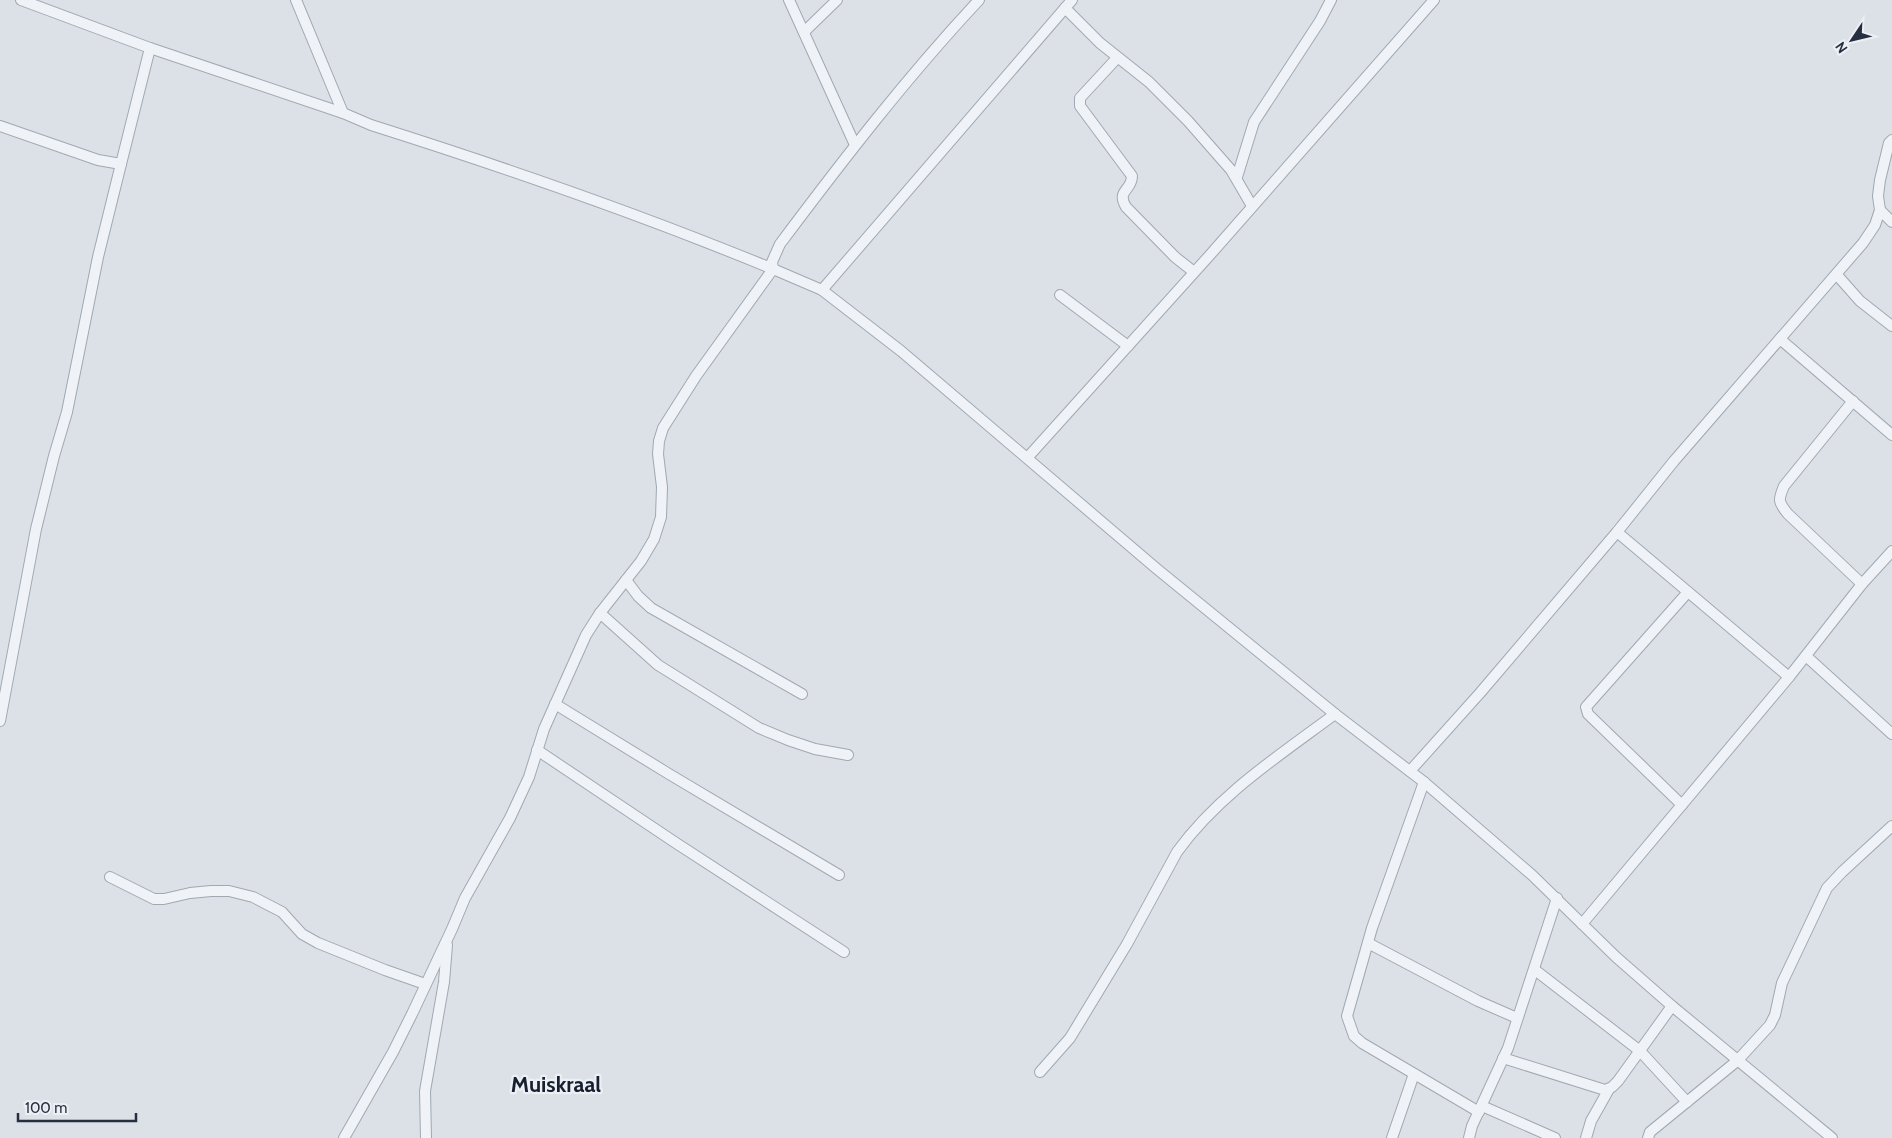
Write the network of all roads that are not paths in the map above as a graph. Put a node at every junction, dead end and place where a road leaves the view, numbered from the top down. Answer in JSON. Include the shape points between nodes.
{"nodes":[{"id":1,"x":21,"y":0,"type":"edge"},
{"id":2,"x":296,"y":0,"type":"edge"},
{"id":3,"x":789,"y":0,"type":"edge"},
{"id":4,"x":837,"y":0,"type":"edge"},
{"id":5,"x":979,"y":0,"type":"edge"},
{"id":6,"x":1331,"y":0,"type":"edge"},
{"id":7,"x":1434,"y":0,"type":"edge"},
{"id":8,"x":1068,"y":4,"type":"edge"},
{"id":9,"x":804,"y":32,"type":"junction"},
{"id":10,"x":150,"y":48,"type":"junction"},
{"id":11,"x":1117,"y":58,"type":"junction"},
{"id":12,"x":344,"y":113,"type":"junction"},
{"id":13,"x":0,"y":126,"type":"edge"},
{"id":14,"x":1892,"y":140,"type":"edge"},
{"id":15,"x":855,"y":145,"type":"junction"},
{"id":16,"x":121,"y":164,"type":"junction"},
{"id":17,"x":1237,"y":177,"type":"junction"},
{"id":18,"x":1252,"y":206,"type":"junction"},
{"id":19,"x":1880,"y":210,"type":"junction"},
{"id":20,"x":1892,"y":222,"type":"edge"},
{"id":21,"x":773,"y":269,"type":"junction"},
{"id":22,"x":1194,"y":272,"type":"junction"},
{"id":23,"x":1837,"y":274,"type":"junction"},
{"id":24,"x":822,"y":290,"type":"junction"},
{"id":25,"x":1060,"y":295,"type":"dead end"},
{"id":26,"x":1892,"y":326,"type":"edge"},
{"id":27,"x":1780,"y":339,"type":"junction"},
{"id":28,"x":1128,"y":346,"type":"junction"},
{"id":29,"x":1853,"y":401,"type":"junction"},
{"id":30,"x":1892,"y":434,"type":"edge"},
{"id":31,"x":1028,"y":457,"type":"junction"},
{"id":32,"x":1617,"y":532,"type":"junction"},
{"id":33,"x":1892,"y":551,"type":"edge"},
{"id":34,"x":626,"y":580,"type":"junction"},
{"id":35,"x":1862,"y":584,"type":"junction"},
{"id":36,"x":1688,"y":592,"type":"junction"},
{"id":37,"x":600,"y":613,"type":"junction"},
{"id":38,"x":1806,"y":656,"type":"junction"},
{"id":39,"x":1789,"y":677,"type":"junction"},
{"id":40,"x":802,"y":694,"type":"dead end"},
{"id":41,"x":555,"y":704,"type":"junction"},
{"id":42,"x":1335,"y":714,"type":"junction"},
{"id":43,"x":0,"y":721,"type":"edge"},
{"id":44,"x":1892,"y":734,"type":"edge"},
{"id":45,"x":538,"y":750,"type":"junction"},
{"id":46,"x":848,"y":755,"type":"dead end"},
{"id":47,"x":1410,"y":771,"type":"junction"},
{"id":48,"x":1424,"y":782,"type":"junction"},
{"id":49,"x":1682,"y":805,"type":"junction"},
{"id":50,"x":1892,"y":826,"type":"edge"},
{"id":51,"x":839,"y":875,"type":"dead end"},
{"id":52,"x":110,"y":877,"type":"dead end"},
{"id":53,"x":1557,"y":898,"type":"junction"},
{"id":54,"x":1582,"y":924,"type":"junction"},
{"id":55,"x":447,"y":940,"type":"junction"},
{"id":56,"x":1368,"y":944,"type":"junction"},
{"id":57,"x":844,"y":952,"type":"dead end"},
{"id":58,"x":1534,"y":970,"type":"junction"},
{"id":59,"x":425,"y":984,"type":"junction"},
{"id":60,"x":1672,"y":1006,"type":"junction"},
{"id":61,"x":1517,"y":1018,"type":"junction"},
{"id":62,"x":1640,"y":1050,"type":"junction"},
{"id":63,"x":1503,"y":1058,"type":"junction"},
{"id":64,"x":1737,"y":1061,"type":"junction"},
{"id":65,"x":1040,"y":1072,"type":"dead end"},
{"id":66,"x":1414,"y":1074,"type":"junction"},
{"id":67,"x":1609,"y":1089,"type":"junction"},
{"id":68,"x":1686,"y":1102,"type":"junction"},
{"id":69,"x":1481,"y":1109,"type":"junction"},
{"id":70,"x":344,"y":1138,"type":"edge"},
{"id":71,"x":426,"y":1138,"type":"edge"},
{"id":72,"x":1392,"y":1138,"type":"edge"},
{"id":73,"x":1469,"y":1138,"type":"edge"},
{"id":74,"x":1555,"y":1138,"type":"edge"},
{"id":75,"x":1586,"y":1138,"type":"edge"},
{"id":76,"x":1648,"y":1138,"type":"edge"},
{"id":77,"x":1832,"y":1138,"type":"edge"}],
"edges":[{"from":1,"to":10,"type":"street"},
{"from":2,"to":12,"type":"street"},
{"from":3,"to":9,"type":"street"},
{"from":4,"to":9,"type":"street"},
{"from":5,"to":15,"type":"street"},
{"from":6,"to":17,"type":"street","via":[[1254,122]]},
{"from":7,"to":18,"type":"street"},
{"from":8,"to":11,"type":"street","via":[[1100,43]]},
{"from":8,"to":24,"type":"street"},
{"from":9,"to":15,"type":"street"},
{"from":10,"to":12,"type":"street"},
{"from":10,"to":16,"type":"street"},
{"from":11,"to":17,"type":"street","via":[[1163,95]]},
{"from":11,"to":22,"type":"street","via":[[1079,100],[1080,106],[1132,176],[1131,183],[1122,194],[1126,207]]},
{"from":12,"to":21,"type":"street","via":[[560,188]]},
{"from":13,"to":16,"type":"street","via":[[98,160]]},
{"from":14,"to":19,"type":"street","via":[[1880,180]]},
{"from":15,"to":21,"type":"street","via":[[780,244],[772,262]]},
{"from":16,"to":43,"type":"street","via":[[98,257],[67,412],[36,530]]},
{"from":17,"to":18,"type":"street"},
{"from":18,"to":22,"type":"street"},
{"from":19,"to":20,"type":"street"},
{"from":19,"to":23,"type":"street","via":[[1875,225]]},
{"from":21,"to":24,"type":"street"},
{"from":21,"to":34,"type":"street","via":[[663,428],[658,454],[661,517],[654,539]]},
{"from":22,"to":28,"type":"street"},
{"from":23,"to":26,"type":"street","via":[[1860,301]]},
{"from":23,"to":27,"type":"street"},
{"from":24,"to":31,"type":"street"},
{"from":25,"to":28,"type":"street"},
{"from":27,"to":29,"type":"street"},
{"from":27,"to":32,"type":"street","via":[[1674,460]]},
{"from":28,"to":31,"type":"street"},
{"from":29,"to":30,"type":"street"},
{"from":29,"to":35,"type":"street","via":[[1784,486],[1779,498],[1788,514]]},
{"from":31,"to":42,"type":"street","via":[[1149,562]]},
{"from":32,"to":36,"type":"street"},
{"from":32,"to":47,"type":"street"},
{"from":33,"to":35,"type":"street"},
{"from":34,"to":37,"type":"street"},
{"from":34,"to":40,"type":"street","via":[[651,608]]},
{"from":35,"to":38,"type":"street"},
{"from":36,"to":39,"type":"street"},
{"from":36,"to":49,"type":"street","via":[[1586,707]]},
{"from":37,"to":41,"type":"street","via":[[586,635]]},
{"from":37,"to":46,"type":"street","via":[[658,665],[759,728],[804,746]]},
{"from":38,"to":39,"type":"street"},
{"from":38,"to":44,"type":"street"},
{"from":39,"to":49,"type":"street"},
{"from":41,"to":45,"type":"street"},
{"from":41,"to":51,"type":"street"},
{"from":42,"to":47,"type":"street"},
{"from":42,"to":65,"type":"street","via":[[1257,772],[1222,802],[1186,840],[1070,1038]]},
{"from":45,"to":55,"type":"street","via":[[510,818],[465,898]]},
{"from":45,"to":57,"type":"street"},
{"from":47,"to":48,"type":"street"},
{"from":48,"to":53,"type":"street"},
{"from":48,"to":56,"type":"street"},
{"from":49,"to":54,"type":"street"},
{"from":50,"to":64,"type":"street","via":[[1827,888],[1782,983],[1773,1020]]},
{"from":52,"to":59,"type":"street","via":[[154,899],[211,891],[229,891],[253,897],[282,912],[302,934],[318,943]]},
{"from":53,"to":54,"type":"street"},
{"from":53,"to":58,"type":"street"},
{"from":54,"to":60,"type":"street"},
{"from":55,"to":59,"type":"street"},
{"from":55,"to":71,"type":"street","via":[[444,982],[425,1091]]},
{"from":56,"to":61,"type":"street"},
{"from":56,"to":66,"type":"street","via":[[1347,1016],[1349,1026],[1362,1044]]},
{"from":58,"to":61,"type":"street"},
{"from":58,"to":62,"type":"street"},
{"from":59,"to":70,"type":"street","via":[[393,1052]]},
{"from":60,"to":62,"type":"street"},
{"from":60,"to":64,"type":"street"},
{"from":61,"to":63,"type":"street"},
{"from":62,"to":67,"type":"street"},
{"from":62,"to":68,"type":"street"},
{"from":63,"to":67,"type":"street"},
{"from":63,"to":69,"type":"street"},
{"from":64,"to":68,"type":"street"},
{"from":64,"to":77,"type":"street"},
{"from":66,"to":69,"type":"street"},
{"from":66,"to":72,"type":"street"},
{"from":67,"to":75,"type":"street","via":[[1591,1121]]},
{"from":68,"to":76,"type":"street","via":[[1650,1132]]},
{"from":69,"to":73,"type":"street"},
{"from":69,"to":74,"type":"street"}]}
